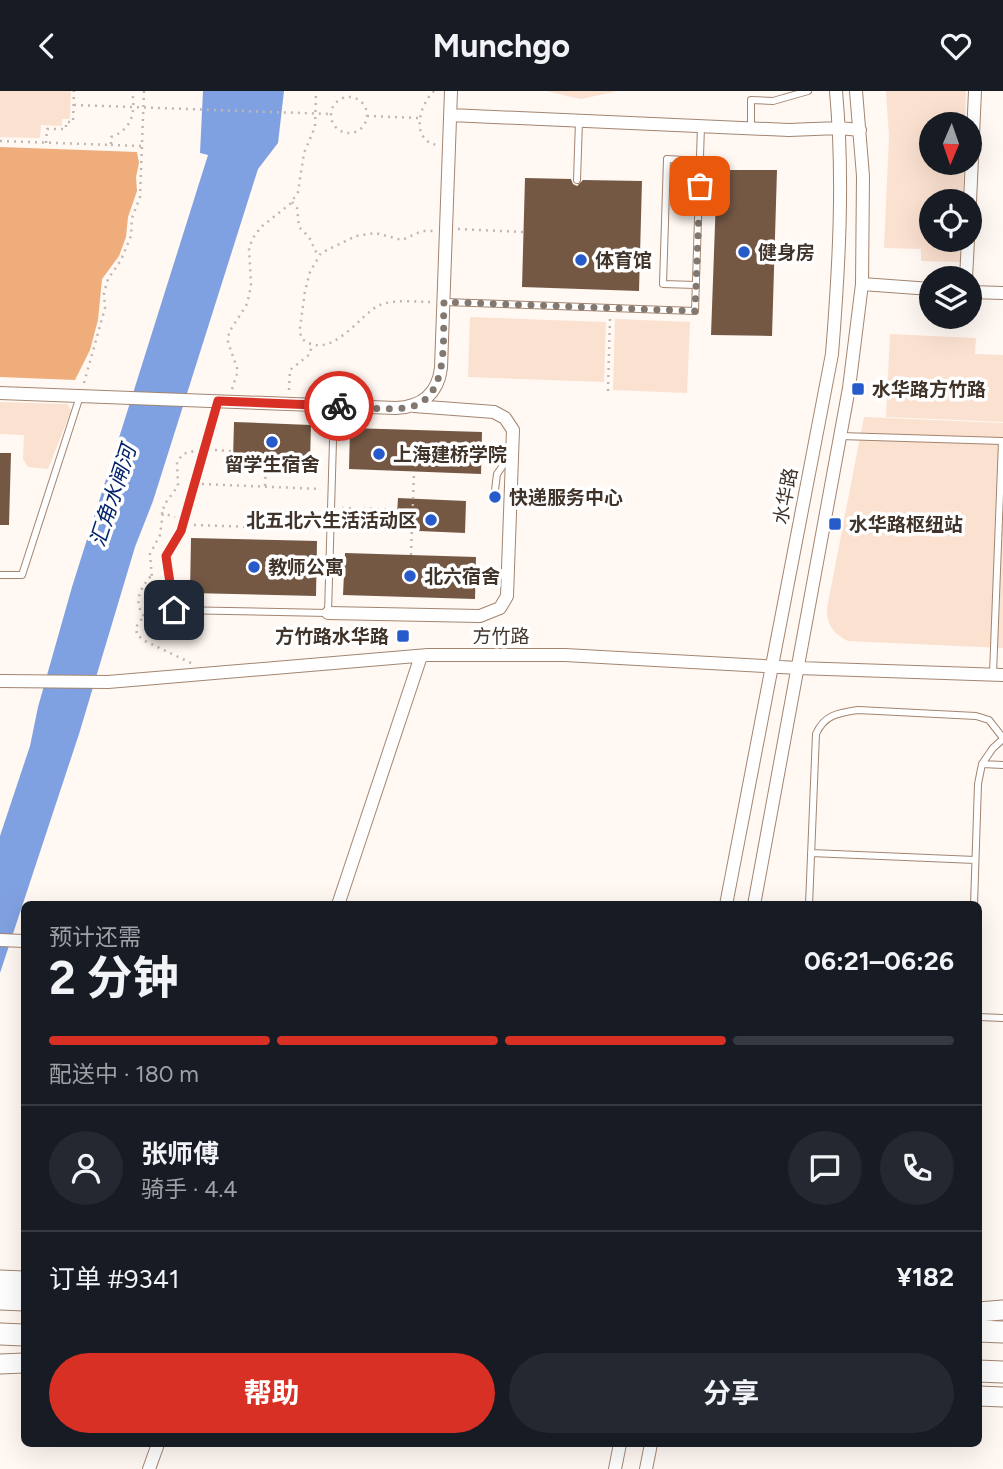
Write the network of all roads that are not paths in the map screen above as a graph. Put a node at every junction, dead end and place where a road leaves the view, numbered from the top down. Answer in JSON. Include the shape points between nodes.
{"nodes":[{"id":1,"x":451,"y":91,"type":"edge"},
{"id":2,"x":808,"y":91,"type":"edge"},
{"id":3,"x":836,"y":91,"type":"edge"},
{"id":4,"x":856,"y":91,"type":"edge"},
{"id":5,"x":975,"y":91,"type":"edge"},
{"id":6,"x":450,"y":115,"type":"junction"},
{"id":7,"x":579,"y":121,"type":"junction"},
{"id":8,"x":701,"y":126,"type":"junction"},
{"id":9,"x":751,"y":128,"type":"junction"},
{"id":10,"x":839,"y":128,"type":"junction"},
{"id":11,"x":860,"y":130,"type":"junction"},
{"id":12,"x":701,"y":161,"type":"junction"},
{"id":13,"x":577,"y":180,"type":"dead end"},
{"id":14,"x":971,"y":189,"type":"edge"},
{"id":15,"x":862,"y":284,"type":"junction"},
{"id":16,"x":696,"y":285,"type":"junction"},
{"id":17,"x":919,"y":288,"type":"edge"},
{"id":18,"x":982,"y":292,"type":"edge"},
{"id":19,"x":1003,"y":293,"type":"edge"},
{"id":20,"x":444,"y":302,"type":"junction"},
{"id":21,"x":0,"y":393,"type":"edge"},
{"id":22,"x":80,"y":396,"type":"junction"},
{"id":23,"x":223,"y":402,"type":"junction"},
{"id":24,"x":334,"y":406,"type":"junction"},
{"id":25,"x":414,"y":406,"type":"junction"},
{"id":26,"x":840,"y":436,"type":"junction"},
{"id":27,"x":512,"y":453,"type":"junction"},
{"id":28,"x":495,"y":490,"type":"dead end"},
{"id":29,"x":0,"y":575,"type":"edge"},
{"id":30,"x":328,"y":613,"type":"junction"},
{"id":31,"x":421,"y":656,"type":"junction"},
{"id":32,"x":772,"y":665,"type":"junction"},
{"id":33,"x":798,"y":668,"type":"junction"},
{"id":34,"x":998,"y":675,"type":"edge"},
{"id":35,"x":0,"y":681,"type":"edge"},
{"id":36,"x":1003,"y":739,"type":"edge"},
{"id":37,"x":982,"y":764,"type":"junction"},
{"id":38,"x":1003,"y":765,"type":"edge"},
{"id":39,"x":811,"y":853,"type":"junction"},
{"id":40,"x":975,"y":860,"type":"junction"},
{"id":41,"x":339,"y":901,"type":"edge"},
{"id":42,"x":727,"y":901,"type":"edge"},
{"id":43,"x":755,"y":901,"type":"edge"},
{"id":44,"x":809,"y":901,"type":"edge"},
{"id":45,"x":974,"y":901,"type":"edge"},
{"id":46,"x":0,"y":940,"type":"edge"},
{"id":47,"x":21,"y":941,"type":"edge"},
{"id":48,"x":982,"y":1017,"type":"edge"},
{"id":49,"x":1003,"y":1018,"type":"edge"},
{"id":50,"x":0,"y":1280,"type":"edge"},
{"id":51,"x":21,"y":1281,"type":"edge"},
{"id":52,"x":0,"y":1299,"type":"edge"},
{"id":53,"x":21,"y":1300,"type":"edge"},
{"id":54,"x":1003,"y":1310,"type":"edge"},
{"id":55,"x":982,"y":1311,"type":"edge"},
{"id":56,"x":982,"y":1331,"type":"edge"},
{"id":57,"x":1003,"y":1332,"type":"edge"},
{"id":58,"x":0,"y":1334,"type":"edge"},
{"id":59,"x":21,"y":1335,"type":"edge"},
{"id":60,"x":21,"y":1363,"type":"edge"},
{"id":61,"x":0,"y":1364,"type":"edge"},
{"id":62,"x":982,"y":1371,"type":"edge"},
{"id":63,"x":1003,"y":1372,"type":"edge"},
{"id":64,"x":982,"y":1396,"type":"edge"},
{"id":65,"x":1003,"y":1397,"type":"edge"},
{"id":66,"x":157,"y":1447,"type":"edge"},
{"id":67,"x":619,"y":1447,"type":"edge"},
{"id":68,"x":650,"y":1447,"type":"edge"},
{"id":69,"x":149,"y":1469,"type":"edge"},
{"id":70,"x":615,"y":1469,"type":"edge"},
{"id":71,"x":646,"y":1469,"type":"edge"}],
"edges":[{"from":1,"to":6,"type":"street"},
{"from":2,"to":9,"type":"lane","via":[[773,101],[751,100]]},
{"from":3,"to":10,"type":"street","name":"水华路"},
{"from":4,"to":11,"type":"street"},
{"from":5,"to":14,"type":"street"},
{"from":6,"to":7,"type":"street"},
{"from":6,"to":20,"type":"street","via":[[452,230]]},
{"from":7,"to":8,"type":"street"},
{"from":7,"to":13,"type":"lane"},
{"from":8,"to":9,"type":"street"},
{"from":8,"to":12,"type":"lane"},
{"from":9,"to":10,"type":"street"},
{"from":10,"to":11,"type":"street"},
{"from":10,"to":32,"type":"street","name":"水华路","via":[[839,273],[832,354]]},
{"from":11,"to":15,"type":"street"},
{"from":12,"to":16,"type":"lane"},
{"from":12,"to":16,"type":"lane","via":[[667,159],[663,284]]},
{"from":15,"to":17,"type":"street"},
{"from":15,"to":26,"type":"street"},
{"from":16,"to":20,"type":"lane","via":[[695,311]]},
{"from":18,"to":19,"type":"street"},
{"from":20,"to":25,"type":"street","via":[[440,379],[431,394]]},
{"from":21,"to":22,"type":"street"},
{"from":22,"to":23,"type":"street"},
{"from":22,"to":29,"type":"lane","via":[[22,575]]},
{"from":23,"to":24,"type":"street"},
{"from":23,"to":30,"type":"lane","via":[[183,524],[166,556],[174,610]]},
{"from":24,"to":25,"type":"street"},
{"from":24,"to":30,"type":"lane"},
{"from":25,"to":27,"type":"street","via":[[494,412],[513,430]]},
{"from":26,"to":33,"type":"street"},
{"from":26,"to":34,"type":"lane","via":[[1002,441]]},
{"from":27,"to":28,"type":"lane","via":[[497,474]]},
{"from":27,"to":30,"type":"street","via":[[507,596],[500,608],[480,616]]},
{"from":31,"to":32,"type":"street","name":"方竹路","via":[[565,655]]},
{"from":31,"to":35,"type":"street","name":"方竹路","via":[[108,682]]},
{"from":31,"to":41,"type":"street"},
{"from":32,"to":33,"type":"street","name":"方竹路"},
{"from":32,"to":42,"type":"street","name":"水华路"},
{"from":33,"to":34,"type":"street","name":"方竹路"},
{"from":33,"to":43,"type":"street"},
{"from":36,"to":37,"type":"lane"},
{"from":36,"to":39,"type":"lane","via":[[989,720],[976,716],[858,711],[828,717],[816,734]]},
{"from":37,"to":38,"type":"lane"},
{"from":37,"to":40,"type":"lane"},
{"from":39,"to":40,"type":"lane"},
{"from":39,"to":44,"type":"lane"},
{"from":40,"to":45,"type":"lane"},
{"from":46,"to":47,"type":"street"},
{"from":48,"to":49,"type":"lane"},
{"from":50,"to":51,"type":"main road"},
{"from":52,"to":53,"type":"highway"},
{"from":54,"to":55,"type":"main road"},
{"from":56,"to":57,"type":"highway"},
{"from":58,"to":59,"type":"highway"},
{"from":60,"to":61,"type":"main road"},
{"from":62,"to":63,"type":"highway"},
{"from":64,"to":65,"type":"main road"},
{"from":66,"to":69,"type":"street"},
{"from":67,"to":70,"type":"street"},
{"from":68,"to":71,"type":"street"}]}
